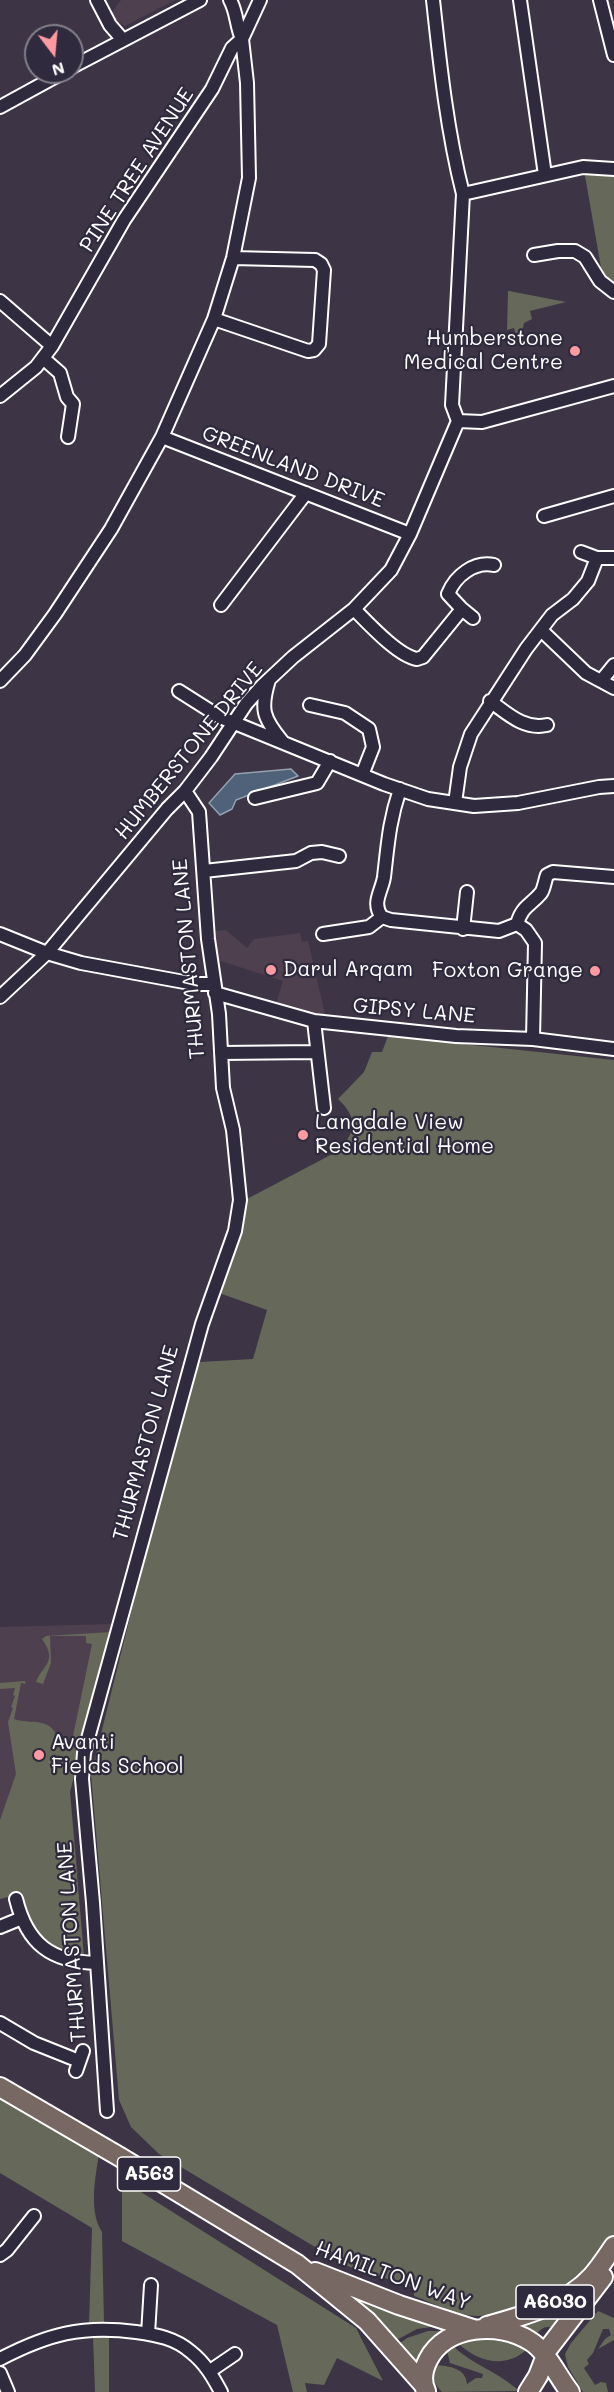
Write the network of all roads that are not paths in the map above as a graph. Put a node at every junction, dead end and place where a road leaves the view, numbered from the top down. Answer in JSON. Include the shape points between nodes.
{"nodes":[{"id":1,"x":97,"y":0,"type":"edge"},
{"id":2,"x":200,"y":0,"type":"edge"},
{"id":3,"x":260,"y":0,"type":"edge"},
{"id":4,"x":433,"y":0,"type":"edge"},
{"id":5,"x":520,"y":0,"type":"edge"},
{"id":6,"x":600,"y":0,"type":"edge"},
{"id":7,"x":232,"y":5,"type":"edge"},
{"id":8,"x":254,"y":12,"type":"junction"},
{"id":9,"x":242,"y":39,"type":"junction"},
{"id":10,"x":123,"y":40,"type":"junction"},
{"id":11,"x":614,"y":55,"type":"edge"},
{"id":12,"x":84,"y":61,"type":"edge"},
{"id":13,"x":41,"y":84,"type":"edge"},
{"id":14,"x":0,"y":106,"type":"edge"},
{"id":15,"x":614,"y":169,"type":"edge"},
{"id":16,"x":545,"y":175,"type":"junction"},
{"id":17,"x":463,"y":194,"type":"junction"},
{"id":18,"x":534,"y":255,"type":"dead end"},
{"id":19,"x":233,"y":258,"type":"junction"},
{"id":20,"x":614,"y":292,"type":"edge"},
{"id":21,"x":0,"y":301,"type":"edge"},
{"id":22,"x":214,"y":319,"type":"junction"},
{"id":23,"x":52,"y":346,"type":"junction"},
{"id":24,"x":44,"y":359,"type":"junction"},
{"id":25,"x":614,"y":386,"type":"edge"},
{"id":26,"x":0,"y":396,"type":"edge"},
{"id":27,"x":458,"y":422,"type":"junction"},
{"id":28,"x":68,"y":437,"type":"dead end"},
{"id":29,"x":162,"y":437,"type":"junction"},
{"id":30,"x":306,"y":493,"type":"junction"},
{"id":31,"x":614,"y":496,"type":"edge"},
{"id":32,"x":553,"y":517,"type":"dead end"},
{"id":33,"x":410,"y":534,"type":"junction"},
{"id":34,"x":580,"y":552,"type":"dead end"},
{"id":35,"x":597,"y":558,"type":"junction"},
{"id":36,"x":614,"y":558,"type":"edge"},
{"id":37,"x":494,"y":565,"type":"dead end"},
{"id":38,"x":221,"y":605,"type":"dead end"},
{"id":39,"x":354,"y":609,"type":"junction"},
{"id":40,"x":462,"y":609,"type":"junction"},
{"id":41,"x":473,"y":618,"type":"dead end"},
{"id":42,"x":541,"y":630,"type":"junction"},
{"id":43,"x":614,"y":664,"type":"edge"},
{"id":44,"x":2,"y":674,"type":"edge"},
{"id":45,"x":269,"y":679,"type":"junction"},
{"id":46,"x":601,"y":681,"type":"junction"},
{"id":47,"x":614,"y":688,"type":"edge"},
{"id":48,"x":179,"y":691,"type":"dead end"},
{"id":49,"x":490,"y":701,"type":"junction"},
{"id":50,"x":310,"y":705,"type":"dead end"},
{"id":51,"x":233,"y":722,"type":"junction"},
{"id":52,"x":547,"y":725,"type":"dead end"},
{"id":53,"x":283,"y":743,"type":"junction"},
{"id":54,"x":330,"y":762,"type":"junction"},
{"id":55,"x":362,"y":775,"type":"junction"},
{"id":56,"x":614,"y":786,"type":"edge"},
{"id":57,"x":400,"y":789,"type":"junction"},
{"id":58,"x":185,"y":791,"type":"junction"},
{"id":59,"x":255,"y":798,"type":"dead end"},
{"id":60,"x":455,"y":803,"type":"junction"},
{"id":61,"x":339,"y":856,"type":"dead end"},
{"id":62,"x":204,"y":872,"type":"junction"},
{"id":63,"x":614,"y":877,"type":"edge"},
{"id":64,"x":467,"y":892,"type":"dead end"},
{"id":65,"x":382,"y":917,"type":"junction"},
{"id":66,"x":517,"y":924,"type":"junction"},
{"id":67,"x":463,"y":929,"type":"junction"},
{"id":68,"x":0,"y":934,"type":"edge"},
{"id":69,"x":323,"y":934,"type":"dead end"},
{"id":70,"x":47,"y":953,"type":"junction"},
{"id":71,"x":214,"y":989,"type":"junction"},
{"id":72,"x":0,"y":997,"type":"edge"},
{"id":73,"x":314,"y":1021,"type":"junction"},
{"id":74,"x":533,"y":1039,"type":"junction"},
{"id":75,"x":614,"y":1049,"type":"edge"},
{"id":76,"x":316,"y":1052,"type":"junction"},
{"id":77,"x":221,"y":1053,"type":"junction"},
{"id":78,"x":324,"y":1108,"type":"dead end"},
{"id":79,"x":16,"y":1899,"type":"dead end"},
{"id":80,"x":22,"y":1918,"type":"junction"},
{"id":81,"x":0,"y":1927,"type":"edge"},
{"id":82,"x":97,"y":1962,"type":"junction"},
{"id":83,"x":0,"y":2023,"type":"edge"},
{"id":84,"x":80,"y":2061,"type":"dead end"},
{"id":85,"x":0,"y":2088,"type":"edge"},
{"id":86,"x":107,"y":2112,"type":"dead end"},
{"id":87,"x":34,"y":2216,"type":"dead end"},
{"id":88,"x":614,"y":2246,"type":"edge"},
{"id":89,"x":0,"y":2255,"type":"edge"},
{"id":90,"x":297,"y":2264,"type":"junction"},
{"id":91,"x":614,"y":2264,"type":"edge"},
{"id":92,"x":151,"y":2285,"type":"dead end"},
{"id":93,"x":475,"y":2329,"type":"junction"},
{"id":94,"x":148,"y":2334,"type":"junction"},
{"id":95,"x":235,"y":2354,"type":"dead end"},
{"id":96,"x":544,"y":2356,"type":"junction"},
{"id":97,"x":0,"y":2359,"type":"edge"},
{"id":98,"x":210,"y":2372,"type":"junction"},
{"id":99,"x":0,"y":2373,"type":"edge"},
{"id":100,"x":424,"y":2389,"type":"edge"},
{"id":101,"x":8,"y":2392,"type":"edge"},
{"id":102,"x":221,"y":2392,"type":"edge"},
{"id":103,"x":528,"y":2392,"type":"edge"},
{"id":104,"x":570,"y":2392,"type":"edge"}],
"edges":[{"from":1,"to":10,"type":"street"},
{"from":2,"to":10,"type":"street"},
{"from":3,"to":8,"type":"street","name":"PINE TREE AVENUE"},
{"from":4,"to":17,"type":"street"},
{"from":5,"to":16,"type":"street"},
{"from":6,"to":11,"type":"street"},
{"from":7,"to":8,"type":"street","via":[[246,15]]},
{"from":7,"to":9,"type":"street"},
{"from":8,"to":9,"type":"street","name":"PINE TREE AVENUE"},
{"from":9,"to":19,"type":"street","via":[[248,92],[249,178]]},
{"from":9,"to":23,"type":"street","name":"PINE TREE AVENUE","via":[[232,48],[212,89],[124,220]]},
{"from":10,"to":12,"type":"street"},
{"from":13,"to":14,"type":"street"},
{"from":15,"to":16,"type":"street","via":[[583,167]]},
{"from":16,"to":17,"type":"street"},
{"from":17,"to":27,"type":"street","via":[[452,405]]},
{"from":18,"to":20,"type":"street","via":[[575,251],[585,257],[600,281]]},
{"from":19,"to":22,"type":"street"},
{"from":19,"to":22,"type":"street","via":[[315,260],[321,264],[324,270],[319,344],[308,351]]},
{"from":21,"to":23,"type":"street"},
{"from":22,"to":29,"type":"street"},
{"from":23,"to":24,"type":"street","name":"PINE TREE AVENUE"},
{"from":24,"to":26,"type":"street","name":"PINE TREE AVENUE"},
{"from":24,"to":28,"type":"street","via":[[60,373],[73,404]]},
{"from":25,"to":27,"type":"street","via":[[482,422]]},
{"from":27,"to":33,"type":"street","name":"HUMBERSTONE DRIVE"},
{"from":29,"to":30,"type":"street","name":"GREENLAND DRIVE"},
{"from":29,"to":44,"type":"street","via":[[82,575],[25,655]]},
{"from":30,"to":33,"type":"street","name":"GREENLAND DRIVE"},
{"from":30,"to":38,"type":"street"},
{"from":31,"to":32,"type":"street"},
{"from":33,"to":39,"type":"street","name":"HUMBERSTONE DRIVE","via":[[391,570]]},
{"from":34,"to":35,"type":"street"},
{"from":35,"to":36,"type":"street"},
{"from":35,"to":42,"type":"street","via":[[588,581]]},
{"from":37,"to":40,"type":"street","via":[[465,571],[449,591],[450,598]]},
{"from":39,"to":40,"type":"street","via":[[405,655],[417,659],[423,657]]},
{"from":39,"to":45,"type":"street","name":"HUMBERSTONE DRIVE"},
{"from":40,"to":41,"type":"street"},
{"from":42,"to":46,"type":"street"},
{"from":42,"to":49,"type":"street"},
{"from":43,"to":46,"type":"street"},
{"from":45,"to":51,"type":"street","name":"HUMBERSTONE DRIVE"},
{"from":45,"to":53,"type":"street","via":[[264,716]]},
{"from":46,"to":47,"type":"street"},
{"from":48,"to":51,"type":"street"},
{"from":49,"to":52,"type":"street","via":[[525,725]]},
{"from":49,"to":60,"type":"street","via":[[471,734],[460,767]]},
{"from":50,"to":55,"type":"street","via":[[345,713],[369,729],[373,747]]},
{"from":51,"to":53,"type":"street"},
{"from":51,"to":58,"type":"street","name":"HUMBERSTONE DRIVE"},
{"from":53,"to":54,"type":"street"},
{"from":54,"to":55,"type":"street"},
{"from":54,"to":59,"type":"street","via":[[317,783]]},
{"from":55,"to":57,"type":"street"},
{"from":56,"to":60,"type":"street","via":[[518,803]]},
{"from":57,"to":60,"type":"street"},
{"from":57,"to":65,"type":"street","via":[[388,832],[378,899]]},
{"from":58,"to":62,"type":"street","name":"THURMASTON LANE","via":[[199,812]]},
{"from":58,"to":70,"type":"street","name":"HUMBERSTONE DRIVE"},
{"from":61,"to":62,"type":"street","via":[[311,853],[288,862]]},
{"from":62,"to":71,"type":"street","name":"THURMASTON LANE"},
{"from":63,"to":66,"type":"street","via":[[553,872],[547,875],[542,892],[520,913]]},
{"from":64,"to":67,"type":"street"},
{"from":65,"to":67,"type":"street"},
{"from":65,"to":69,"type":"street","via":[[369,927]]},
{"from":66,"to":67,"type":"street","via":[[499,931]]},
{"from":66,"to":74,"type":"street","via":[[535,943]]},
{"from":68,"to":70,"type":"street","name":"GIPSY LANE"},
{"from":70,"to":71,"type":"street","name":"GIPSY LANE"},
{"from":70,"to":72,"type":"street","name":"HUMBERSTONE DRIVE"},
{"from":71,"to":73,"type":"street","name":"GIPSY LANE"},
{"from":71,"to":77,"type":"street","name":"THURMASTON LANE"},
{"from":73,"to":74,"type":"street","name":"GIPSY LANE","via":[[456,1036]]},
{"from":73,"to":76,"type":"street"},
{"from":74,"to":75,"type":"street","name":"GIPSY LANE"},
{"from":76,"to":77,"type":"street"},
{"from":76,"to":78,"type":"street"},
{"from":77,"to":82,"type":"street","name":"THURMASTON LANE","via":[[240,1200],[235,1232],[202,1324],[84,1753],[82,1779]]},
{"from":79,"to":80,"type":"street"},
{"from":80,"to":81,"type":"street"},
{"from":80,"to":82,"type":"street","via":[[33,1938],[50,1953],[75,1962]]},
{"from":82,"to":86,"type":"street","name":"THURMASTON LANE"},
{"from":83,"to":84,"type":"street","via":[[34,2043]]},
{"from":85,"to":90,"type":"highway","name":"HAMILTON WAY","number":"A563"},
{"from":87,"to":89,"type":"street"},
{"from":88,"to":93,"type":"highway","number":"A6030","via":[[591,2277],[571,2293],[539,2310]]},
{"from":90,"to":93,"type":"highway","name":"HAMILTON WAY","number":"A563","via":[[399,2306]]},
{"from":90,"to":100,"type":"highway","name":"HAMILTON WAY","number":"A563","via":[[367,2321]]},
{"from":91,"to":96,"type":"highway","number":"A6030"},
{"from":92,"to":94,"type":"street"},
{"from":93,"to":96,"type":"highway","number":"A563","via":[[524,2338]]},
{"from":93,"to":100,"type":"highway","number":"A563","via":[[440,2343],[425,2365]]},
{"from":94,"to":97,"type":"street","via":[[98,2328],[40,2340]]},
{"from":94,"to":98,"type":"street","via":[[166,2336],[179,2343]]},
{"from":95,"to":98,"type":"street"},
{"from":96,"to":103,"type":"highway"},
{"from":96,"to":104,"type":"highway","number":"A563"},
{"from":98,"to":102,"type":"street"},
{"from":99,"to":101,"type":"street"}]}
